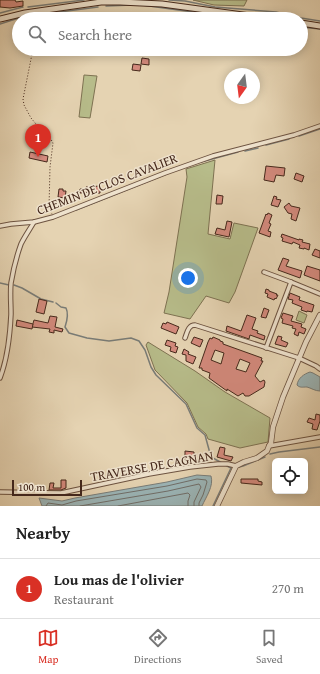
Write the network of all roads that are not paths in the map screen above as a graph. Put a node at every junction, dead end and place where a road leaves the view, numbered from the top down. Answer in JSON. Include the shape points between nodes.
{"nodes":[{"id":1,"x":32,"y":12,"type":"edge"},
{"id":2,"x":221,"y":12,"type":"edge"},
{"id":3,"x":12,"y":16,"type":"edge"},
{"id":4,"x":0,"y":19,"type":"edge"},
{"id":5,"x":308,"y":24,"type":"edge"},
{"id":6,"x":320,"y":26,"type":"edge"},
{"id":7,"x":320,"y":126,"type":"edge"},
{"id":8,"x":34,"y":222,"type":"junction"},
{"id":9,"x":0,"y":226,"type":"edge"},
{"id":10,"x":264,"y":272,"type":"dead end"},
{"id":11,"x":291,"y":282,"type":"junction"},
{"id":12,"x":320,"y":294,"type":"edge"},
{"id":13,"x":320,"y":315,"type":"edge"},
{"id":14,"x":185,"y":338,"type":"dead end"},
{"id":15,"x":266,"y":348,"type":"junction"},
{"id":16,"x":299,"y":358,"type":"junction"},
{"id":17,"x":320,"y":369,"type":"edge"},
{"id":18,"x":0,"y":378,"type":"edge"},
{"id":19,"x":320,"y":437,"type":"edge"},
{"id":20,"x":269,"y":446,"type":"junction"},
{"id":21,"x":236,"y":467,"type":"junction"},
{"id":22,"x":0,"y":492,"type":"edge"},
{"id":23,"x":217,"y":506,"type":"edge"}],
"edges":[{"from":1,"to":2,"type":"main road","via":[[93,3],[120,2],[162,4]]},
{"from":3,"to":4,"type":"main road"},
{"from":5,"to":6,"type":"main road"},
{"from":7,"to":8,"type":"street","name":"CHEMIN DE CLOS CAVALIER","via":[[213,156]]},
{"from":8,"to":9,"type":"street"},
{"from":8,"to":18,"type":"street","name":"CHEMIN DE CLOS CAVALIER","via":[[22,243],[11,282],[8,355]]},
{"from":10,"to":11,"type":"street"},
{"from":11,"to":12,"type":"street"},
{"from":11,"to":15,"type":"street"},
{"from":13,"to":16,"type":"street"},
{"from":14,"to":15,"type":"street","via":[[190,327],[195,325]]},
{"from":15,"to":16,"type":"street"},
{"from":16,"to":17,"type":"street"},
{"from":16,"to":20,"type":"street","via":[[283,397]]},
{"from":19,"to":20,"type":"street"},
{"from":20,"to":21,"type":"street","via":[[267,451],[257,458]]},
{"from":21,"to":22,"type":"street","name":"TRAVERSE DE CAGNAN","via":[[226,464],[190,467],[61,493]]},
{"from":21,"to":23,"type":"street"}]}
